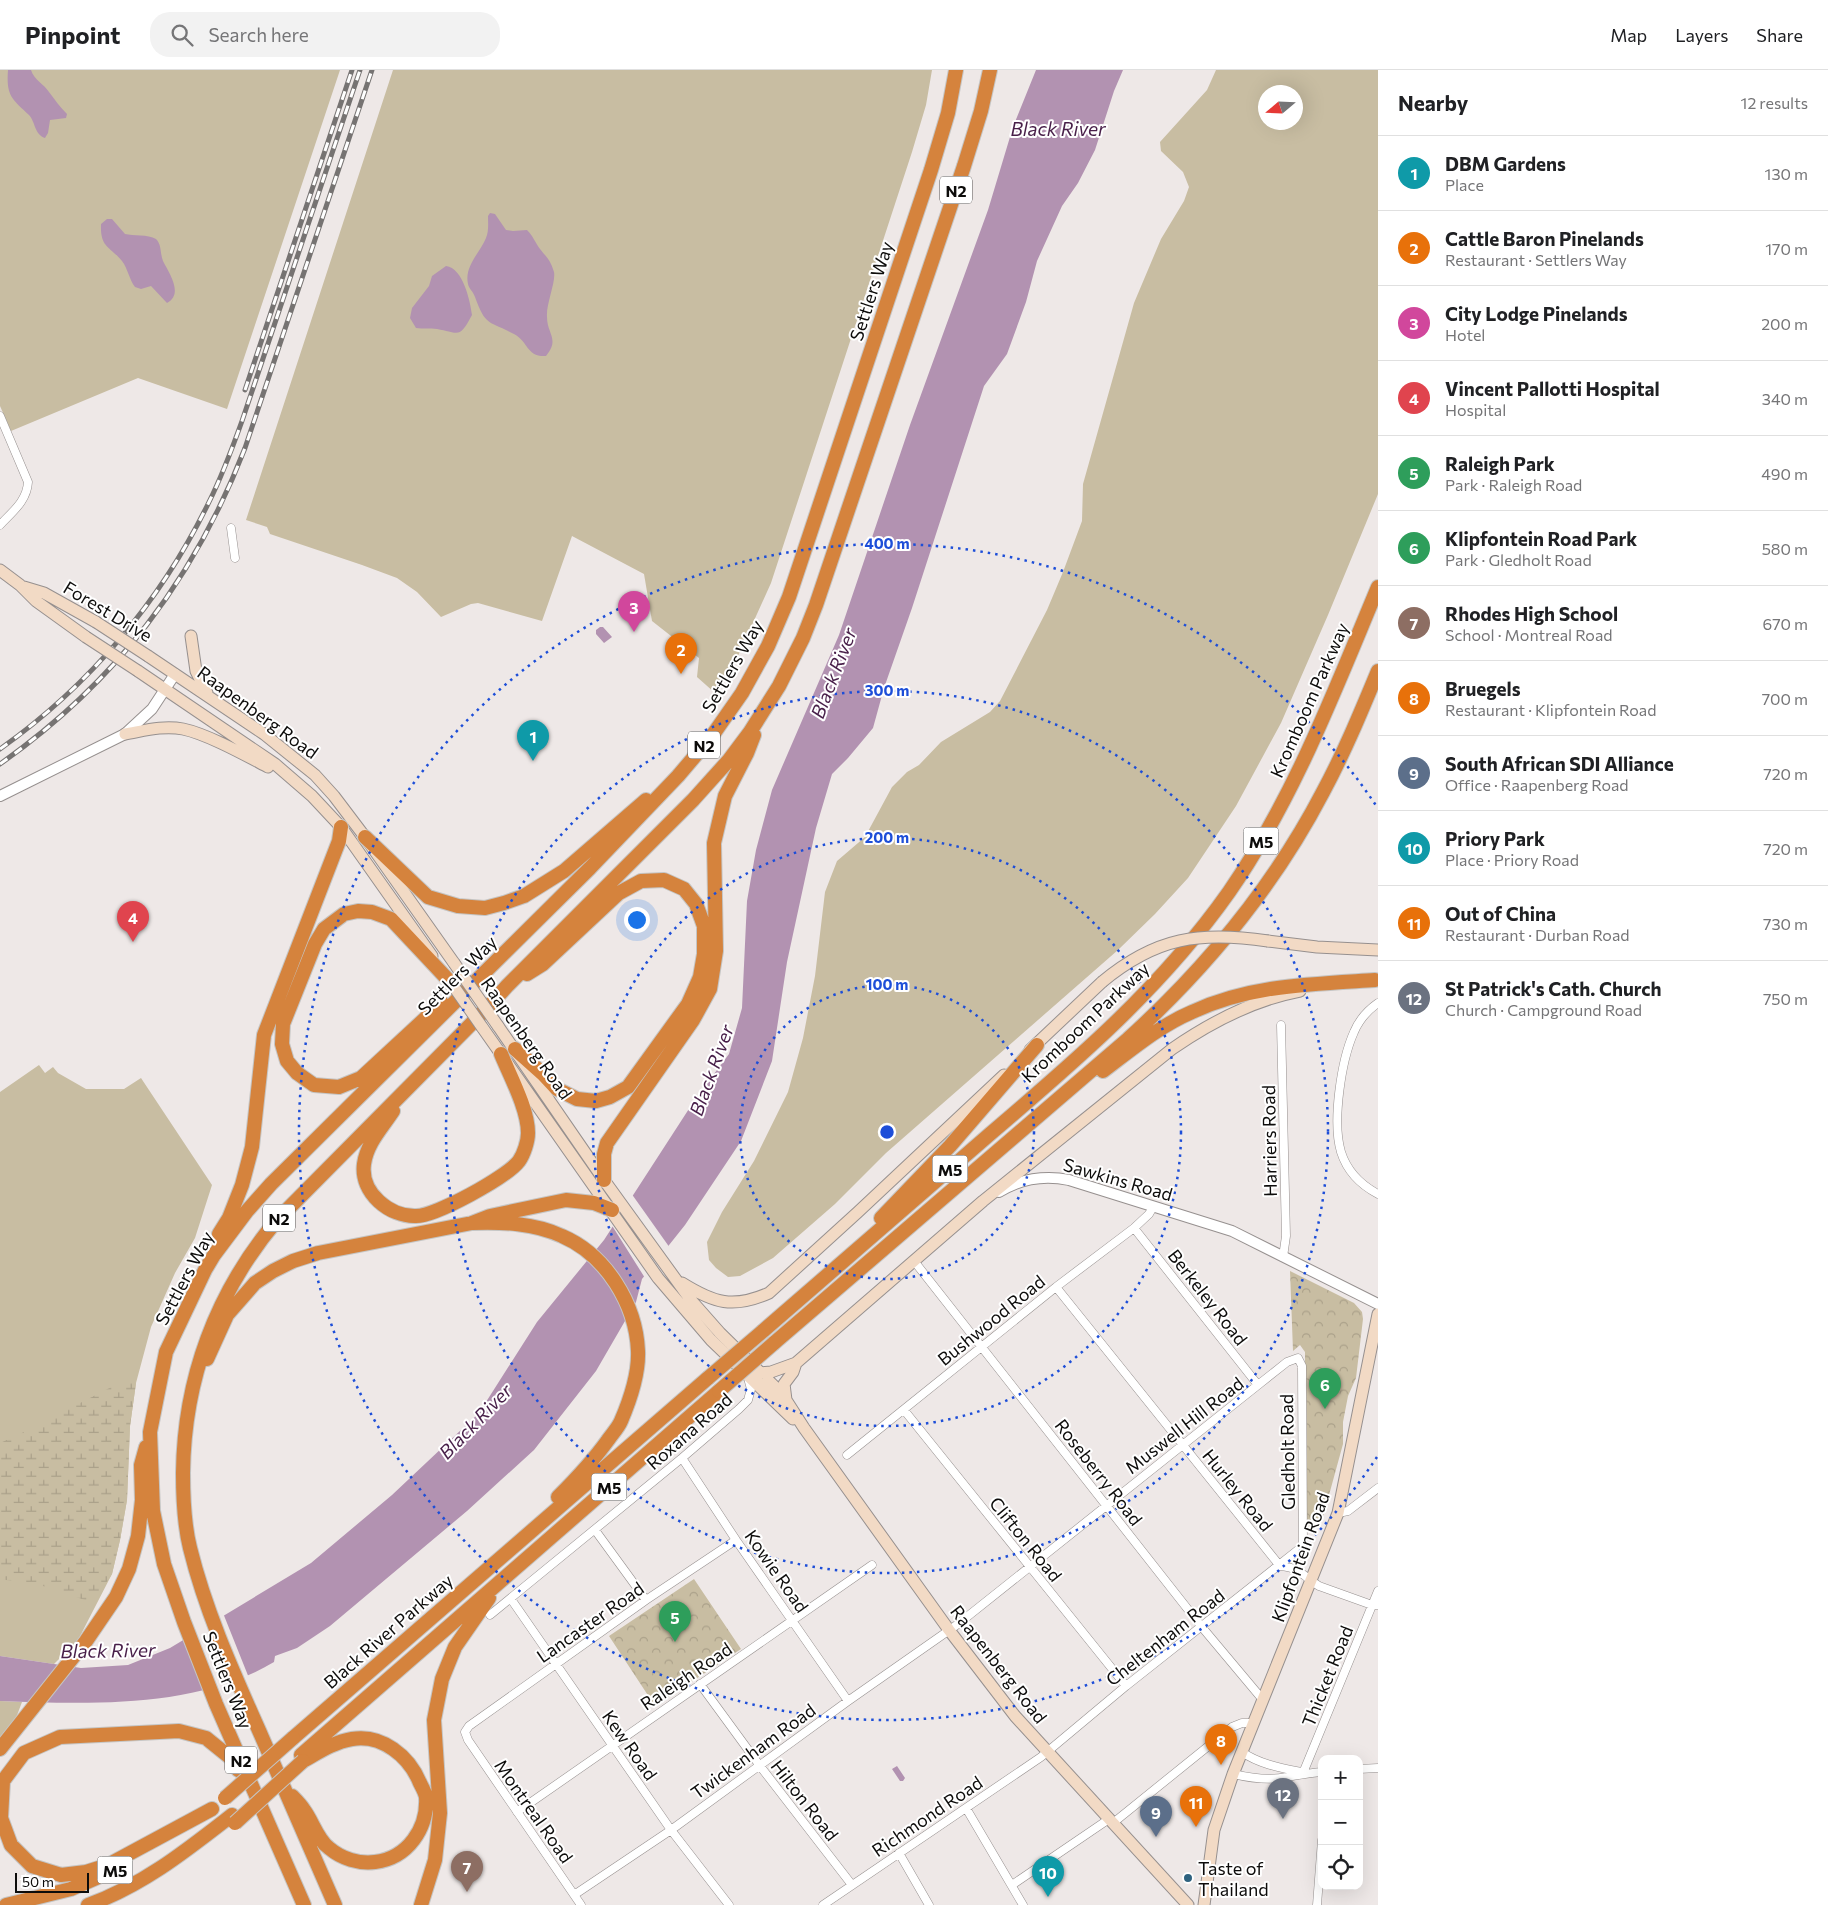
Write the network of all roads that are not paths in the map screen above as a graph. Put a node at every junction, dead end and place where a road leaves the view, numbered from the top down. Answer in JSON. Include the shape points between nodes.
{"nodes":[{"id":1,"x":956,"y":70,"type":"edge"},
{"id":2,"x":990,"y":70,"type":"edge"},
{"id":3,"x":0,"y":416,"type":"edge"},
{"id":4,"x":0,"y":525,"type":"edge"},
{"id":5,"x":231,"y":528,"type":"dead end"},
{"id":6,"x":235,"y":558,"type":"dead end"},
{"id":7,"x":0,"y":570,"type":"edge"},
{"id":8,"x":20,"y":585,"type":"junction"},
{"id":9,"x":1378,"y":587,"type":"edge"},
{"id":10,"x":191,"y":636,"type":"dead end"},
{"id":11,"x":1378,"y":671,"type":"edge"},
{"id":12,"x":175,"y":674,"type":"junction"},
{"id":13,"x":165,"y":689,"type":"junction"},
{"id":14,"x":211,"y":698,"type":"junction"},
{"id":15,"x":761,"y":716,"type":"junction"},
{"id":16,"x":124,"y":734,"type":"junction"},
{"id":17,"x":678,"y":776,"type":"junction"},
{"id":18,"x":295,"y":779,"type":"junction"},
{"id":19,"x":0,"y":796,"type":"edge"},
{"id":20,"x":341,"y":827,"type":"junction"},
{"id":21,"x":366,"y":837,"type":"junction"},
{"id":22,"x":1378,"y":950,"type":"edge"},
{"id":23,"x":499,"y":960,"type":"junction"},
{"id":24,"x":446,"y":977,"type":"junction"},
{"id":25,"x":1376,"y":980,"type":"edge"},
{"id":26,"x":507,"y":986,"type":"junction"},
{"id":27,"x":1378,"y":1003,"type":"edge"},
{"id":28,"x":1281,"y":1025,"type":"dead end"},
{"id":29,"x":1036,"y":1044,"type":"junction"},
{"id":30,"x":515,"y":1049,"type":"junction"},
{"id":31,"x":501,"y":1054,"type":"junction"},
{"id":32,"x":410,"y":1085,"type":"junction"},
{"id":33,"x":1012,"y":1139,"type":"junction"},
{"id":34,"x":604,"y":1180,"type":"junction"},
{"id":35,"x":1378,"y":1194,"type":"edge"},
{"id":36,"x":983,"y":1201,"type":"junction"},
{"id":37,"x":1153,"y":1207,"type":"junction"},
{"id":38,"x":616,"y":1209,"type":"junction"},
{"id":39,"x":472,"y":1223,"type":"junction"},
{"id":40,"x":1134,"y":1228,"type":"junction"},
{"id":41,"x":1283,"y":1257,"type":"junction"},
{"id":42,"x":914,"y":1261,"type":"junction"},
{"id":43,"x":205,"y":1270,"type":"junction"},
{"id":44,"x":676,"y":1279,"type":"junction"},
{"id":45,"x":819,"y":1282,"type":"junction"},
{"id":46,"x":1056,"y":1287,"type":"junction"},
{"id":47,"x":1378,"y":1304,"type":"edge"},
{"id":48,"x":1378,"y":1314,"type":"edge"},
{"id":49,"x":763,"y":1331,"type":"joint"},
{"id":50,"x":982,"y":1347,"type":"junction"},
{"id":51,"x":1298,"y":1358,"type":"joint"},
{"id":52,"x":796,"y":1363,"type":"junction"},
{"id":53,"x":762,"y":1373,"type":"junction"},
{"id":54,"x":746,"y":1374,"type":"junction"},
{"id":55,"x":194,"y":1381,"type":"junction"},
{"id":56,"x":1258,"y":1385,"type":"junction"},
{"id":57,"x":786,"y":1400,"type":"junction"},
{"id":58,"x":904,"y":1410,"type":"junction"},
{"id":59,"x":804,"y":1428,"type":"junction"},
{"id":60,"x":150,"y":1432,"type":"junction"},
{"id":61,"x":1182,"y":1445,"type":"junction"},
{"id":62,"x":847,"y":1455,"type":"dead end"},
{"id":63,"x":682,"y":1458,"type":"junction"},
{"id":64,"x":1378,"y":1488,"type":"edge"},
{"id":65,"x":1106,"y":1506,"type":"junction"},
{"id":66,"x":1338,"y":1513,"type":"junction"},
{"id":67,"x":595,"y":1530,"type":"junction"},
{"id":68,"x":736,"y":1540,"type":"junction"},
{"id":69,"x":1302,"y":1546,"type":"joint"},
{"id":70,"x":495,"y":1563,"type":"junction"},
{"id":71,"x":872,"y":1565,"type":"dead end"},
{"id":72,"x":1280,"y":1566,"type":"junction"},
{"id":73,"x":1030,"y":1567,"type":"junction"},
{"id":74,"x":1312,"y":1582,"type":"junction"},
{"id":75,"x":499,"y":1583,"type":"junction"},
{"id":76,"x":1378,"y":1591,"type":"edge"},
{"id":77,"x":511,"y":1599,"type":"junction"},
{"id":78,"x":646,"y":1600,"type":"junction"},
{"id":79,"x":1375,"y":1605,"type":"edge"},
{"id":80,"x":490,"y":1615,"type":"dead end"},
{"id":81,"x":794,"y":1621,"type":"junction"},
{"id":82,"x":1201,"y":1626,"type":"junction"},
{"id":83,"x":949,"y":1630,"type":"junction"},
{"id":84,"x":556,"y":1664,"type":"junction"},
{"id":85,"x":700,"y":1684,"type":"junction"},
{"id":86,"x":1126,"y":1686,"type":"junction"},
{"id":87,"x":1263,"y":1700,"type":"junction"},
{"id":88,"x":848,"y":1701,"type":"junction"},
{"id":89,"x":1254,"y":1723,"type":"junction"},
{"id":90,"x":465,"y":1732,"type":"joint"},
{"id":91,"x":612,"y":1745,"type":"junction"},
{"id":92,"x":0,"y":1749,"type":"edge"},
{"id":93,"x":1047,"y":1751,"type":"junction"},
{"id":94,"x":1242,"y":1752,"type":"junction"},
{"id":95,"x":302,"y":1758,"type":"junction"},
{"id":96,"x":760,"y":1766,"type":"junction"},
{"id":97,"x":1378,"y":1768,"type":"edge"},
{"id":98,"x":1363,"y":1770,"type":"edge"},
{"id":99,"x":1318,"y":1772,"type":"edge"},
{"id":100,"x":1303,"y":1773,"type":"junction"},
{"id":101,"x":1233,"y":1774,"type":"junction"},
{"id":102,"x":282,"y":1784,"type":"junction"},
{"id":103,"x":966,"y":1808,"type":"junction"},
{"id":104,"x":212,"y":1809,"type":"junction"},
{"id":105,"x":517,"y":1812,"type":"junction"},
{"id":106,"x":266,"y":1816,"type":"junction"},
{"id":107,"x":1111,"y":1821,"type":"junction"},
{"id":108,"x":671,"y":1830,"type":"junction"},
{"id":109,"x":1322,"y":1845,"type":"edge"},
{"id":110,"x":899,"y":1853,"type":"junction"},
{"id":111,"x":852,"y":1885,"type":"junction"},
{"id":112,"x":1012,"y":1885,"type":"junction"},
{"id":113,"x":574,"y":1895,"type":"junction"},
{"id":114,"x":6,"y":1905,"type":"edge"},
{"id":115,"x":88,"y":1905,"type":"edge"},
{"id":116,"x":304,"y":1905,"type":"edge"},
{"id":117,"x":335,"y":1905,"type":"edge"},
{"id":118,"x":421,"y":1905,"type":"edge"},
{"id":119,"x":581,"y":1905,"type":"edge"},
{"id":120,"x":729,"y":1905,"type":"edge"},
{"id":121,"x":823,"y":1905,"type":"edge"},
{"id":122,"x":929,"y":1905,"type":"edge"},
{"id":123,"x":1023,"y":1905,"type":"edge"},
{"id":124,"x":1188,"y":1905,"type":"edge"},
{"id":125,"x":1204,"y":1905,"type":"edge"},
{"id":126,"x":1317,"y":1905,"type":"edge"}],
"edges":[{"from":1,"to":17,"type":"highway","name":"Settlers Way","number":"N2","via":[[948,113],[931,170],[785,605],[768,646],[742,693]]},
{"from":2,"to":15,"type":"highway","name":"Settlers Way","number":"N2","via":[[964,166],[816,605],[795,654]]},
{"from":3,"to":4,"type":"street","via":[[28,482],[23,500]]},
{"from":5,"to":6,"type":"street"},
{"from":7,"to":8,"type":"main road","name":"Forest Drive"},
{"from":8,"to":12,"type":"main road","name":"Forest Drive","bridge":true,"via":[[44,593],[96,622]]},
{"from":8,"to":13,"type":"main road","name":"Forest Drive","bridge":true,"via":[[36,601],[86,637]]},
{"from":9,"to":45,"type":"highway","name":"Kromboom Parkway","number":"M5","via":[[1318,731],[1282,805],[1234,884],[1184,950],[1134,1006],[1088,1049]]},
{"from":10,"to":14,"type":"main road","via":[[196,671]]},
{"from":11,"to":33,"type":"highway","number":"M5","via":[[1323,794],[1287,854],[1241,919],[1149,1020]]},
{"from":12,"to":13,"type":"street"},
{"from":12,"to":14,"type":"main road","name":"Raapenberg Road"},
{"from":13,"to":16,"type":"street","via":[[152,708]]},
{"from":13,"to":18,"type":"main road","name":"Raapenberg Road"},
{"from":14,"to":21,"type":"main road","name":"Raapenberg Road","via":[[315,775]]},
{"from":15,"to":26,"type":"highway","name":"Settlers Way","number":"N2","via":[[706,787]]},
{"from":15,"to":34,"type":"highway","via":[[725,796],[714,843],[716,951],[710,989],[693,1020],[607,1143]]},
{"from":16,"to":18,"type":"main road","via":[[164,728],[183,729]]},
{"from":16,"to":19,"type":"street"},
{"from":17,"to":21,"type":"highway","via":[[635,808],[564,871],[524,896],[485,908],[458,906],[428,897]]},
{"from":17,"to":23,"type":"highway","name":"Settlers Way","number":"N2"},
{"from":18,"to":20,"type":"main road","name":"Raapenberg Road"},
{"from":20,"to":24,"type":"main road","name":"Raapenberg Road"},
{"from":20,"to":43,"type":"highway","via":[[339,841],[264,1035],[252,1147],[229,1218],[203,1263]]},
{"from":21,"to":30,"type":"main road","name":"Raapenberg Road","bridge":true},
{"from":22,"to":29,"type":"main road","bridge":true,"via":[[1317,947],[1224,936],[1180,940],[1138,956],[1119,968]]},
{"from":23,"to":24,"type":"highway","via":[[448,998],[361,1078],[339,1087],[314,1085],[287,1061],[282,1044],[283,1024],[315,944],[324,929],[344,914],[372,912],[391,920]]},
{"from":23,"to":43,"type":"highway","name":"Settlers Way","number":"N2","via":[[271,1184],[236,1224]]},
{"from":24,"to":31,"type":"main road","name":"Raapenberg Road","bridge":true},
{"from":25,"to":33,"type":"highway","via":[[1258,990],[1222,999],[1190,1012],[1159,1030]]},
{"from":25,"to":36,"type":"main road","via":[[1286,993],[1214,1022],[1172,1049]]},
{"from":26,"to":30,"type":"highway","via":[[543,964],[619,893],[641,881],[664,880],[684,889],[696,904],[704,926],[700,978],[688,1004],[628,1087],[610,1098],[577,1100],[557,1089]]},
{"from":26,"to":32,"type":"highway","name":"Settlers Way","number":"N2"},
{"from":27,"to":35,"type":"street","via":[[1363,1016],[1348,1047],[1337,1125],[1346,1164],[1364,1186]]},
{"from":28,"to":41,"type":"street","name":"Harriers Road","via":[[1286,1236]]},
{"from":29,"to":44,"type":"main road","via":[[769,1293],[754,1300],[725,1302],[704,1296]]},
{"from":29,"to":45,"type":"highway","via":[[950,1146]]},
{"from":30,"to":34,"type":"main road","name":"Raapenberg Road"},
{"from":31,"to":32,"type":"highway","via":[[528,1125],[529,1134],[518,1161],[500,1178],[436,1211],[418,1216],[399,1215],[380,1204],[367,1183],[364,1165],[374,1137]]},
{"from":31,"to":38,"type":"main road","name":"Raapenberg Road"},
{"from":32,"to":55,"type":"highway","name":"Settlers Way","number":"N2","via":[[290,1206],[254,1248],[220,1306],[206,1338]]},
{"from":33,"to":75,"type":"highway","name":"Black River Parkway","number":"M5","bridge":true},
{"from":34,"to":38,"type":"main road","name":"Raapenberg Road"},
{"from":36,"to":37,"type":"street","name":"Sawkins Road","via":[[1020,1182],[1059,1178]]},
{"from":36,"to":42,"type":"main road","name":"Sawkins Road"},
{"from":37,"to":40,"type":"street","name":"Bushwood Road"},
{"from":37,"to":41,"type":"street","name":"Sawkins Road","via":[[1232,1231]]},
{"from":38,"to":39,"type":"highway","via":[[566,1200],[490,1216]]},
{"from":38,"to":44,"type":"main road","name":"Raapenberg Road"},
{"from":38,"to":54,"type":"main road","name":"Raapenberg Road","via":[[653,1270],[697,1326]]},
{"from":39,"to":55,"type":"highway","via":[[318,1253],[273,1271],[255,1283],[227,1315]]},
{"from":39,"to":70,"type":"highway","via":[[529,1225],[562,1235],[576,1244],[601,1264],[625,1300],[638,1352],[634,1385],[620,1423],[592,1463]]},
{"from":40,"to":46,"type":"street","name":"Bushwood Road"},
{"from":40,"to":56,"type":"street","name":"Berkeley Road"},
{"from":41,"to":47,"type":"street","name":"Sawkins Road"},
{"from":42,"to":50,"type":"street","name":"Roseberry Road"},
{"from":42,"to":52,"type":"main road","name":"Sawkins Road"},
{"from":43,"to":60,"type":"highway","name":"Settlers Way","number":"N2","via":[[166,1352]]},
{"from":44,"to":53,"type":"main road","name":"Raapenberg Road","via":[[706,1318]]},
{"from":45,"to":49,"type":"highway","name":"Kromboom Parkway","number":"M5"},
{"from":46,"to":50,"type":"street","name":"Bushwood Road"},
{"from":46,"to":61,"type":"street","name":"Hurley Road"},
{"from":48,"to":66,"type":"main road","name":"Klipfontein Road"},
{"from":49,"to":70,"type":"highway","name":"Black River Parkway","number":"M5","bridge":true},
{"from":50,"to":58,"type":"street","name":"Bushwood Road"},
{"from":50,"to":65,"type":"street","name":"Roseberry Road"},
{"from":51,"to":56,"type":"street","name":"Muswell Hill Road","via":[[1287,1362]]},
{"from":51,"to":69,"type":"street","name":"Gledholt Road","via":[[1302,1366]]},
{"from":52,"to":53,"type":"main road","name":"Sawkins Road"},
{"from":52,"to":57,"type":"main road","via":[[784,1384]]},
{"from":53,"to":54,"type":"main road","name":"Sawkins Road"},
{"from":53,"to":57,"type":"main road","name":"Raapenberg Road"},
{"from":54,"to":59,"type":"main road","name":"Raapenberg Road"},
{"from":54,"to":63,"type":"street","name":"Roxana Road","via":[[751,1388],[748,1400]]},
{"from":55,"to":102,"type":"highway","name":"Settlers Way","number":"N2","via":[[183,1442],[183,1494],[189,1546],[208,1612]]},
{"from":56,"to":61,"type":"street","name":"Muswell Hill Road"},
{"from":57,"to":59,"type":"main road","name":"Raapenberg Road"},
{"from":58,"to":62,"type":"street","name":"Bushwood Road"},
{"from":58,"to":73,"type":"street","name":"Clifton Road"},
{"from":59,"to":83,"type":"main road","name":"Raapenberg Road"},
{"from":60,"to":92,"type":"highway","via":[[141,1465],[138,1536],[129,1570],[116,1597],[86,1641]]},
{"from":60,"to":106,"type":"highway","name":"Settlers Way","number":"N2","via":[[153,1511],[164,1564],[216,1704]]},
{"from":61,"to":65,"type":"street","name":"Muswell Hill Road"},
{"from":61,"to":72,"type":"street","name":"Hurley Road"},
{"from":63,"to":67,"type":"street","name":"Roxana Road"},
{"from":63,"to":68,"type":"street","name":"Kowie Road"},
{"from":64,"to":66,"type":"street","via":[[1348,1511]]},
{"from":65,"to":73,"type":"street","name":"Muswell Hill Road"},
{"from":65,"to":82,"type":"street","name":"Roseberry Road"},
{"from":66,"to":74,"type":"main road","name":"Klipfontein Road"},
{"from":67,"to":77,"type":"street","name":"Roxana Road"},
{"from":67,"to":78,"type":"street"},
{"from":68,"to":78,"type":"street","name":"Lancaster Road"},
{"from":68,"to":81,"type":"street","name":"Kowie Road"},
{"from":69,"to":72,"type":"street","name":"Cheltenham Road"},
{"from":70,"to":104,"type":"highway","name":"Black River Parkway","number":"M5","bridge":true},
{"from":71,"to":81,"type":"street","name":"Raleigh Road"},
{"from":72,"to":74,"type":"street","via":[[1293,1567]]},
{"from":72,"to":82,"type":"street","name":"Cheltenham Road"},
{"from":73,"to":83,"type":"street","name":"Muswell Hill Road"},
{"from":73,"to":86,"type":"street","name":"Clifton Road"},
{"from":74,"to":79,"type":"street"},
{"from":74,"to":87,"type":"main road","name":"Klipfontein Road"},
{"from":75,"to":95,"type":"highway","name":"Black River Parkway","number":"M5"},
{"from":75,"to":118,"type":"highway","via":[[455,1647],[442,1679],[434,1720],[440,1813],[434,1860]]},
{"from":76,"to":79,"type":"street","name":"Thicket Road"},
{"from":77,"to":80,"type":"street","name":"Roxana Road"},
{"from":77,"to":84,"type":"street","name":"Kew Road"},
{"from":78,"to":84,"type":"street","name":"Lancaster Road"},
{"from":79,"to":100,"type":"street","name":"Thicket Road"},
{"from":81,"to":85,"type":"street","name":"Raleigh Road"},
{"from":81,"to":88,"type":"street","name":"Kowie Road"},
{"from":82,"to":86,"type":"street","name":"Cheltenham Road"},
{"from":82,"to":87,"type":"street","name":"Roseberry Road"},
{"from":83,"to":88,"type":"street","name":"Twickenham Road"},
{"from":83,"to":93,"type":"main road","name":"Raapenberg Road"},
{"from":84,"to":90,"type":"street","name":"Lancaster Road"},
{"from":84,"to":91,"type":"street","name":"Kew Road"},
{"from":85,"to":91,"type":"street","name":"Raleigh Road"},
{"from":85,"to":96,"type":"street","name":"Hilton Road"},
{"from":86,"to":93,"type":"street","name":"Cheltenham Road"},
{"from":87,"to":89,"type":"main road","name":"Klipfontein Road"},
{"from":88,"to":96,"type":"street","name":"Twickenham Road"},
{"from":89,"to":94,"type":"main road","name":"Klipfontein Road"},
{"from":89,"to":107,"type":"street","via":[[1242,1723],[1232,1728]]},
{"from":90,"to":105,"type":"street","name":"Montreal Road"},
{"from":91,"to":105,"type":"street","name":"Raleigh Road"},
{"from":91,"to":108,"type":"street","name":"Kew Road"},
{"from":93,"to":103,"type":"street","name":"Richmond Road"},
{"from":93,"to":107,"type":"main road","name":"Raapenberg Road"},
{"from":94,"to":100,"type":"street","via":[[1256,1760]]},
{"from":94,"to":101,"type":"main road","name":"Klipfontein Road"},
{"from":95,"to":102,"type":"highway","via":[[354,1739],[373,1740],[397,1750],[414,1770],[426,1795],[424,1819],[417,1836],[404,1851],[386,1861],[366,1863],[346,1858],[328,1848],[305,1811]]},
{"from":95,"to":115,"type":"highway","name":"Black River Parkway","number":"M5","via":[[233,1819],[148,1876]]},
{"from":96,"to":108,"type":"street","name":"Twickenham Road"},
{"from":96,"to":111,"type":"street","name":"Hilton Road"},
{"from":97,"to":98,"type":"street"},
{"from":99,"to":100,"type":"street"},
{"from":100,"to":101,"type":"street","via":[[1276,1779]]},
{"from":101,"to":125,"type":"main road","name":"Klipfontein Road","via":[[1214,1830]]},
{"from":102,"to":117,"type":"highway","name":"Settlers Way","number":"N2"},
{"from":103,"to":110,"type":"street","name":"Richmond Road"},
{"from":103,"to":112,"type":"street"},
{"from":104,"to":106,"type":"highway","via":[[108,1865],[61,1875],[32,1866],[11,1845],[1,1818],[3,1781],[24,1753],[60,1737],[179,1731],[206,1738],[232,1759]]},
{"from":104,"to":114,"type":"highway","name":"Black River Parkway","number":"M5","via":[[166,1843],[120,1868],[71,1888]]},
{"from":105,"to":113,"type":"street","name":"Montreal Road"},
{"from":106,"to":116,"type":"highway","name":"Settlers Way","number":"N2"},
{"from":107,"to":112,"type":"street"},
{"from":107,"to":124,"type":"main road","name":"Raapenberg Road"},
{"from":108,"to":113,"type":"street","name":"Twickenham Road"},
{"from":108,"to":120,"type":"street","name":"Kew Road"},
{"from":109,"to":126,"type":"street"},
{"from":110,"to":111,"type":"street","name":"Richmond Road"},
{"from":110,"to":122,"type":"street"},
{"from":111,"to":121,"type":"street","name":"Richmond Road"},
{"from":112,"to":123,"type":"street"},
{"from":113,"to":119,"type":"street","name":"Montreal Road"}]}
